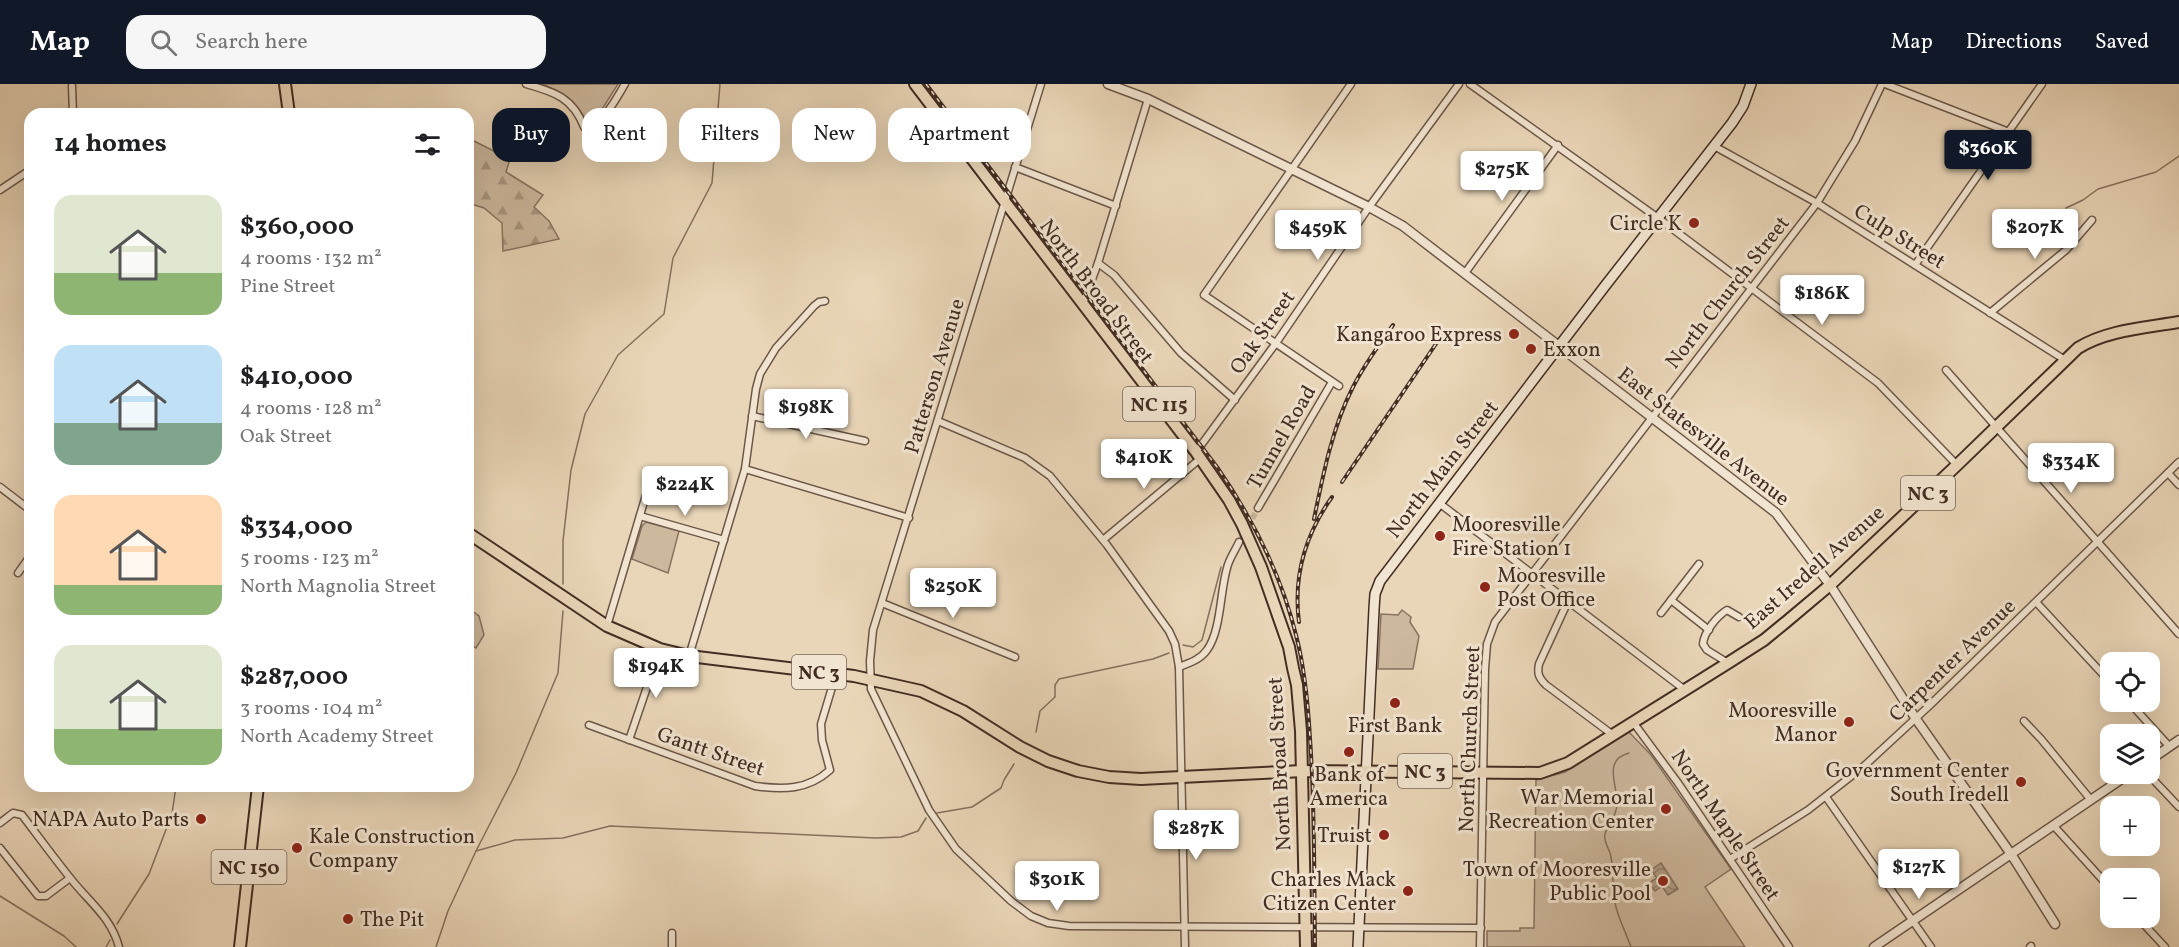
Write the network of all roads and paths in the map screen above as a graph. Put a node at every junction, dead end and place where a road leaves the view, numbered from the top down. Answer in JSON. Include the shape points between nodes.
{"nodes":[{"id":1,"x":285,"y":84,"type":"edge"},
{"id":2,"x":526,"y":84,"type":"edge"},
{"id":3,"x":625,"y":84,"type":"edge"},
{"id":4,"x":915,"y":84,"type":"edge"},
{"id":5,"x":1041,"y":84,"type":"edge"},
{"id":6,"x":1108,"y":84,"type":"edge"},
{"id":7,"x":1351,"y":84,"type":"edge"},
{"id":8,"x":1459,"y":84,"type":"edge"},
{"id":9,"x":1470,"y":84,"type":"edge"},
{"id":10,"x":1751,"y":84,"type":"edge"},
{"id":11,"x":1883,"y":84,"type":"edge"},
{"id":12,"x":2042,"y":84,"type":"edge"},
{"id":13,"x":72,"y":86,"type":"dead end"},
{"id":14,"x":1148,"y":99,"type":"junction"},
{"id":15,"x":73,"y":108,"type":"edge"},
{"id":16,"x":288,"y":108,"type":"edge"},
{"id":17,"x":2008,"y":132,"type":"junction"},
{"id":18,"x":1558,"y":146,"type":"junction"},
{"id":19,"x":1714,"y":146,"type":"junction"},
{"id":20,"x":1016,"y":167,"type":"junction"},
{"id":21,"x":1292,"y":168,"type":"junction"},
{"id":22,"x":24,"y":174,"type":"edge"},
{"id":23,"x":0,"y":190,"type":"edge"},
{"id":24,"x":1005,"y":202,"type":"junction"},
{"id":25,"x":1817,"y":203,"type":"junction"},
{"id":26,"x":1116,"y":206,"type":"junction"},
{"id":27,"x":1370,"y":207,"type":"junction"},
{"id":28,"x":1658,"y":218,"type":"junction"},
{"id":29,"x":2092,"y":220,"type":"dead end"},
{"id":30,"x":1098,"y":263,"type":"junction"},
{"id":31,"x":1915,"y":265,"type":"junction"},
{"id":32,"x":1465,"y":273,"type":"junction"},
{"id":33,"x":1752,"y":288,"type":"junction"},
{"id":34,"x":825,"y":301,"type":"dead end"},
{"id":35,"x":1083,"y":304,"type":"junction"},
{"id":36,"x":1990,"y":313,"type":"junction"},
{"id":37,"x":2179,"y":322,"type":"edge"},
{"id":38,"x":1276,"y":343,"type":"junction"},
{"id":39,"x":1559,"y":346,"type":"junction"},
{"id":40,"x":2066,"y":360,"type":"junction"},
{"id":41,"x":1946,"y":370,"type":"dead end"},
{"id":42,"x":1332,"y":382,"type":"junction"},
{"id":43,"x":1339,"y":386,"type":"dead end"},
{"id":44,"x":1235,"y":400,"type":"junction"},
{"id":45,"x":752,"y":416,"type":"junction"},
{"id":46,"x":1652,"y":418,"type":"junction"},
{"id":47,"x":938,"y":422,"type":"junction"},
{"id":48,"x":1996,"y":427,"type":"junction"},
{"id":49,"x":864,"y":441,"type":"dead end"},
{"id":50,"x":1198,"y":455,"type":"junction"},
{"id":51,"x":2179,"y":462,"type":"edge"},
{"id":52,"x":1957,"y":465,"type":"junction"},
{"id":53,"x":745,"y":469,"type":"junction"},
{"id":54,"x":2168,"y":473,"type":"junction"},
{"id":55,"x":652,"y":475,"type":"dead end"},
{"id":56,"x":2179,"y":485,"type":"edge"},
{"id":57,"x":0,"y":487,"type":"edge"},
{"id":58,"x":1439,"y":502,"type":"junction"},
{"id":59,"x":24,"y":505,"type":"edge"},
{"id":60,"x":1258,"y":508,"type":"tunnel mouth"},
{"id":61,"x":640,"y":516,"type":"junction"},
{"id":62,"x":909,"y":518,"type":"junction"},
{"id":63,"x":474,"y":537,"type":"edge"},
{"id":64,"x":724,"y":540,"type":"junction"},
{"id":65,"x":1103,"y":540,"type":"junction"},
{"id":66,"x":1239,"y":542,"type":"tunnel mouth"},
{"id":67,"x":2098,"y":542,"type":"junction"},
{"id":68,"x":24,"y":564,"type":"edge"},
{"id":69,"x":1699,"y":564,"type":"dead end"},
{"id":70,"x":18,"y":573,"type":"dead end"},
{"id":71,"x":1532,"y":573,"type":"junction"},
{"id":72,"x":1830,"y":585,"type":"junction"},
{"id":73,"x":1671,"y":600,"type":"junction"},
{"id":74,"x":1568,"y":601,"type":"junction"},
{"id":75,"x":2036,"y":602,"type":"junction"},
{"id":76,"x":882,"y":603,"type":"junction"},
{"id":77,"x":1661,"y":613,"type":"dead end"},
{"id":78,"x":1739,"y":617,"type":"dead end"},
{"id":79,"x":607,"y":626,"type":"junction"},
{"id":80,"x":1709,"y":630,"type":"junction"},
{"id":81,"x":2179,"y":634,"type":"edge"},
{"id":82,"x":660,"y":650,"type":"junction"},
{"id":83,"x":688,"y":656,"type":"junction"},
{"id":84,"x":1014,"y":657,"type":"dead end"},
{"id":85,"x":1728,"y":663,"type":"junction"},
{"id":86,"x":1179,"y":667,"type":"junction"},
{"id":87,"x":2100,"y":671,"type":"edge"},
{"id":88,"x":836,"y":674,"type":"junction"},
{"id":89,"x":869,"y":679,"type":"junction"},
{"id":90,"x":1685,"y":690,"type":"junction"},
{"id":91,"x":2138,"y":712,"type":"edge"},
{"id":92,"x":1916,"y":719,"type":"junction"},
{"id":93,"x":2024,"y":721,"type":"dead end"},
{"id":94,"x":1633,"y":722,"type":"junction"},
{"id":95,"x":589,"y":725,"type":"dead end"},
{"id":96,"x":1613,"y":735,"type":"junction"},
{"id":97,"x":629,"y":740,"type":"junction"},
{"id":98,"x":2179,"y":740,"type":"edge"},
{"id":99,"x":2169,"y":746,"type":"junction"},
{"id":100,"x":2160,"y":753,"type":"edge"},
{"id":101,"x":1303,"y":771,"type":"junction"},
{"id":102,"x":1367,"y":771,"type":"junction"},
{"id":103,"x":1483,"y":772,"type":"junction"},
{"id":104,"x":1182,"y":776,"type":"junction"},
{"id":105,"x":2114,"y":784,"type":"edge"},
{"id":106,"x":2157,"y":784,"type":"edge"},
{"id":107,"x":257,"y":792,"type":"edge"},
{"id":108,"x":1826,"y":797,"type":"junction"},
{"id":109,"x":2091,"y":800,"type":"junction"},
{"id":110,"x":2179,"y":807,"type":"edge"},
{"id":111,"x":0,"y":823,"type":"edge"},
{"id":112,"x":2054,"y":825,"type":"junction"},
{"id":113,"x":0,"y":848,"type":"edge"},
{"id":114,"x":2011,"y":854,"type":"junction"},
{"id":115,"x":1730,"y":859,"type":"junction"},
{"id":116,"x":2100,"y":877,"type":"edge"},
{"id":117,"x":70,"y":878,"type":"junction"},
{"id":118,"x":1913,"y":920,"type":"junction"},
{"id":119,"x":2055,"y":924,"type":"dead end"},
{"id":120,"x":1185,"y":927,"type":"junction"},
{"id":121,"x":1306,"y":927,"type":"junction"},
{"id":122,"x":1359,"y":927,"type":"junction"},
{"id":123,"x":1480,"y":928,"type":"junction"},
{"id":124,"x":2147,"y":928,"type":"edge"},
{"id":125,"x":672,"y":933,"type":"dead end"},
{"id":126,"x":119,"y":947,"type":"edge"},
{"id":127,"x":240,"y":947,"type":"edge"},
{"id":128,"x":672,"y":947,"type":"edge"},
{"id":129,"x":1185,"y":947,"type":"edge"},
{"id":130,"x":1306,"y":947,"type":"edge"},
{"id":131,"x":1358,"y":947,"type":"edge"},
{"id":132,"x":1480,"y":947,"type":"edge"},
{"id":133,"x":1789,"y":947,"type":"edge"},
{"id":134,"x":1874,"y":947,"type":"edge"},
{"id":135,"x":1931,"y":947,"type":"edge"},
{"id":136,"x":2164,"y":947,"type":"edge"}],
"edges":[{"from":1,"to":16,"type":"main road"},
{"from":2,"to":3,"type":"street","via":[[569,102],[584,127],[606,114]]},
{"from":4,"to":24,"type":"main road","name":"North Broad Street","number":"NC 115"},
{"from":5,"to":20,"type":"street","name":"Patterson Avenue"},
{"from":6,"to":14,"type":"street","name":"East Statesville Avenue"},
{"from":7,"to":21,"type":"street"},
{"from":8,"to":27,"type":"street","name":"Oak Street"},
{"from":9,"to":18,"type":"street"},
{"from":10,"to":19,"type":"main road","name":"North Main Street","via":[[1743,106]]},
{"from":11,"to":17,"type":"street"},
{"from":11,"to":25,"type":"street","name":"North Church Street","via":[[1855,141]]},
{"from":12,"to":17,"type":"street"},
{"from":13,"to":15,"type":"street"},
{"from":14,"to":21,"type":"street","name":"East Statesville Avenue"},
{"from":14,"to":26,"type":"street"},
{"from":17,"to":31,"type":"street"},
{"from":18,"to":28,"type":"street"},
{"from":18,"to":32,"type":"street"},
{"from":19,"to":25,"type":"street","name":"Culp Street"},
{"from":19,"to":28,"type":"main road","name":"North Main Street"},
{"from":20,"to":24,"type":"street","name":"Patterson Avenue"},
{"from":20,"to":26,"type":"street"},
{"from":21,"to":27,"type":"street","name":"East Statesville Avenue"},
{"from":21,"to":38,"type":"street","via":[[1204,295]]},
{"from":22,"to":23,"type":"street"},
{"from":24,"to":35,"type":"main road","name":"North Broad Street","number":"NC 115"},
{"from":24,"to":47,"type":"street","name":"Patterson Avenue"},
{"from":25,"to":31,"type":"street","name":"Culp Street"},
{"from":25,"to":33,"type":"street","name":"North Church Street"},
{"from":26,"to":30,"type":"street"},
{"from":27,"to":32,"type":"street","name":"East Statesville Avenue","via":[[1403,226]]},
{"from":27,"to":38,"type":"street","name":"Oak Street"},
{"from":28,"to":33,"type":"street"},
{"from":28,"to":39,"type":"main road","name":"North Main Street"},
{"from":29,"to":36,"type":"street","via":[[2066,250]]},
{"from":30,"to":35,"type":"street"},
{"from":30,"to":44,"type":"street","via":[[1114,275],[1181,353]]},
{"from":31,"to":36,"type":"street","name":"Culp Street"},
{"from":32,"to":39,"type":"street","name":"East Statesville Avenue"},
{"from":33,"to":46,"type":"street","name":"North Church Street"},
{"from":33,"to":52,"type":"street","via":[[1878,383]]},
{"from":34,"to":45,"type":"street","via":[[814,306],[768,360],[756,389]]},
{"from":35,"to":50,"type":"main road","name":"North Broad Street","number":"NC 115"},
{"from":36,"to":40,"type":"street","name":"Culp Street"},
{"from":37,"to":40,"type":"main road","name":"East Iredell Avenue","number":"NC 3","via":[[2091,340]]},
{"from":38,"to":42,"type":"street"},
{"from":38,"to":44,"type":"street","name":"Oak Street"},
{"from":39,"to":46,"type":"street","name":"East Statesville Avenue"},
{"from":39,"to":58,"type":"main road","name":"North Main Street"},
{"from":40,"to":48,"type":"main road","name":"East Iredell Avenue","number":"NC 3"},
{"from":41,"to":48,"type":"street"},
{"from":42,"to":43,"type":"street"},
{"from":42,"to":60,"type":"street","name":"Tunnel Road"},
{"from":44,"to":50,"type":"street","name":"Oak Street"},
{"from":45,"to":49,"type":"street"},
{"from":45,"to":53,"type":"street"},
{"from":46,"to":71,"type":"street","name":"North Church Street"},
{"from":46,"to":72,"type":"street","name":"East Statesville Avenue","via":[[1776,513]]},
{"from":47,"to":62,"type":"street","name":"Patterson Avenue"},
{"from":47,"to":65,"type":"street","via":[[1037,465]]},
{"from":48,"to":52,"type":"main road","name":"East Iredell Avenue","number":"NC 3"},
{"from":48,"to":67,"type":"street"},
{"from":50,"to":65,"type":"street","name":"Oak Street"},
{"from":50,"to":101,"type":"main road","name":"North Broad Street","number":"NC 115","via":[[1242,524],[1289,647],[1297,685]]},
{"from":51,"to":54,"type":"street","name":"Carpenter Avenue"},
{"from":52,"to":72,"type":"main road","name":"East Iredell Avenue","number":"NC 3"},
{"from":53,"to":62,"type":"street"},
{"from":53,"to":64,"type":"street"},
{"from":54,"to":56,"type":"street"},
{"from":54,"to":67,"type":"street","name":"Carpenter Avenue"},
{"from":55,"to":61,"type":"street"},
{"from":57,"to":59,"type":"street"},
{"from":58,"to":71,"type":"street"},
{"from":58,"to":102,"type":"main road","name":"North Main Street","via":[[1388,568],[1375,594]]},
{"from":61,"to":64,"type":"street"},
{"from":61,"to":79,"type":"street"},
{"from":62,"to":76,"type":"street","name":"Patterson Avenue"},
{"from":63,"to":79,"type":"main road","number":"NC 3"},
{"from":64,"to":83,"type":"street"},
{"from":65,"to":86,"type":"street","via":[[1169,631]]},
{"from":66,"to":86,"type":"street","via":[[1227,566],[1208,649]]},
{"from":67,"to":75,"type":"street","name":"Carpenter Avenue"},
{"from":67,"to":81,"type":"street"},
{"from":68,"to":70,"type":"street"},
{"from":69,"to":73,"type":"street"},
{"from":71,"to":74,"type":"street"},
{"from":71,"to":103,"type":"street","name":"North Church Street","via":[[1495,622],[1487,644]]},
{"from":72,"to":85,"type":"main road","name":"East Iredell Avenue","number":"NC 3","via":[[1764,640]]},
{"from":72,"to":92,"type":"street","name":"East Statesville Avenue"},
{"from":73,"to":77,"type":"street"},
{"from":73,"to":80,"type":"street"},
{"from":74,"to":90,"type":"street"},
{"from":74,"to":96,"type":"street","via":[[1539,664],[1539,678]]},
{"from":75,"to":87,"type":"street"},
{"from":75,"to":92,"type":"street","name":"Carpenter Avenue"},
{"from":76,"to":84,"type":"street"},
{"from":76,"to":89,"type":"street","name":"Patterson Avenue","via":[[871,644]]},
{"from":78,"to":80,"type":"street","via":[[1727,610]]},
{"from":79,"to":82,"type":"main road","number":"NC 3"},
{"from":80,"to":85,"type":"street","via":[[1703,644]]},
{"from":82,"to":83,"type":"main road","number":"NC 3"},
{"from":82,"to":97,"type":"street"},
{"from":83,"to":88,"type":"main road","number":"NC 3"},
{"from":85,"to":90,"type":"main road","name":"East Iredell Avenue","number":"NC 3"},
{"from":86,"to":104,"type":"street"},
{"from":88,"to":89,"type":"main road","number":"NC 3"},
{"from":88,"to":97,"type":"street","name":"Gantt Street","via":[[821,724],[830,770],[803,786],[780,790],[755,786]]},
{"from":89,"to":104,"type":"main road","number":"NC 3","via":[[942,699],[1020,747],[1078,771],[1109,777]]},
{"from":89,"to":120,"type":"street","via":[[938,825],[966,860],[1020,909],[1048,923],[1069,926]]},
{"from":90,"to":94,"type":"main road","name":"East Iredell Avenue","number":"NC 3"},
{"from":91,"to":99,"type":"street"},
{"from":92,"to":108,"type":"street","name":"Carpenter Avenue"},
{"from":92,"to":114,"type":"street","name":"East Statesville Avenue"},
{"from":93,"to":109,"type":"street"},
{"from":94,"to":96,"type":"main road","name":"East Iredell Avenue","number":"NC 3"},
{"from":94,"to":115,"type":"street","name":"North Maple Street"},
{"from":95,"to":97,"type":"street","name":"Gantt Street"},
{"from":96,"to":103,"type":"main road","name":"East Iredell Avenue","number":"NC 3","via":[[1555,769],[1530,774]]},
{"from":98,"to":99,"type":"street"},
{"from":99,"to":100,"type":"street"},
{"from":101,"to":102,"type":"main road","number":"NC 3"},
{"from":101,"to":104,"type":"main road","number":"NC 3"},
{"from":101,"to":121,"type":"main road","name":"North Broad Street","number":"NC 115"},
{"from":102,"to":103,"type":"main road","name":"East Iredell Avenue","number":"NC 3"},
{"from":102,"to":122,"type":"main road","name":"North Main Street"},
{"from":103,"to":123,"type":"street","name":"North Church Street"},
{"from":104,"to":120,"type":"street"},
{"from":105,"to":109,"type":"street"},
{"from":106,"to":110,"type":"street"},
{"from":107,"to":127,"type":"main road","number":"NC 150"},
{"from":108,"to":115,"type":"street","name":"Carpenter Avenue"},
{"from":108,"to":118,"type":"street"},
{"from":109,"to":112,"type":"street"},
{"from":111,"to":117,"type":"street","via":[[14,813],[22,815]]},
{"from":112,"to":114,"type":"street"},
{"from":112,"to":116,"type":"street"},
{"from":113,"to":117,"type":"street","via":[[38,896],[46,896]]},
{"from":114,"to":118,"type":"street"},
{"from":114,"to":119,"type":"street","name":"East Statesville Avenue"},
{"from":115,"to":133,"type":"street","name":"North Maple Street"},
{"from":117,"to":126,"type":"street","via":[[105,916]]},
{"from":118,"to":134,"type":"street"},
{"from":118,"to":135,"type":"street"},
{"from":120,"to":121,"type":"street"},
{"from":120,"to":129,"type":"street"},
{"from":121,"to":122,"type":"street"},
{"from":121,"to":130,"type":"main road","name":"North Broad Street","number":"NC 115"},
{"from":122,"to":123,"type":"street"},
{"from":122,"to":131,"type":"main road","name":"North Main Street"},
{"from":123,"to":132,"type":"street","name":"North Church Street"},
{"from":124,"to":136,"type":"street"},
{"from":125,"to":128,"type":"street"}]}
